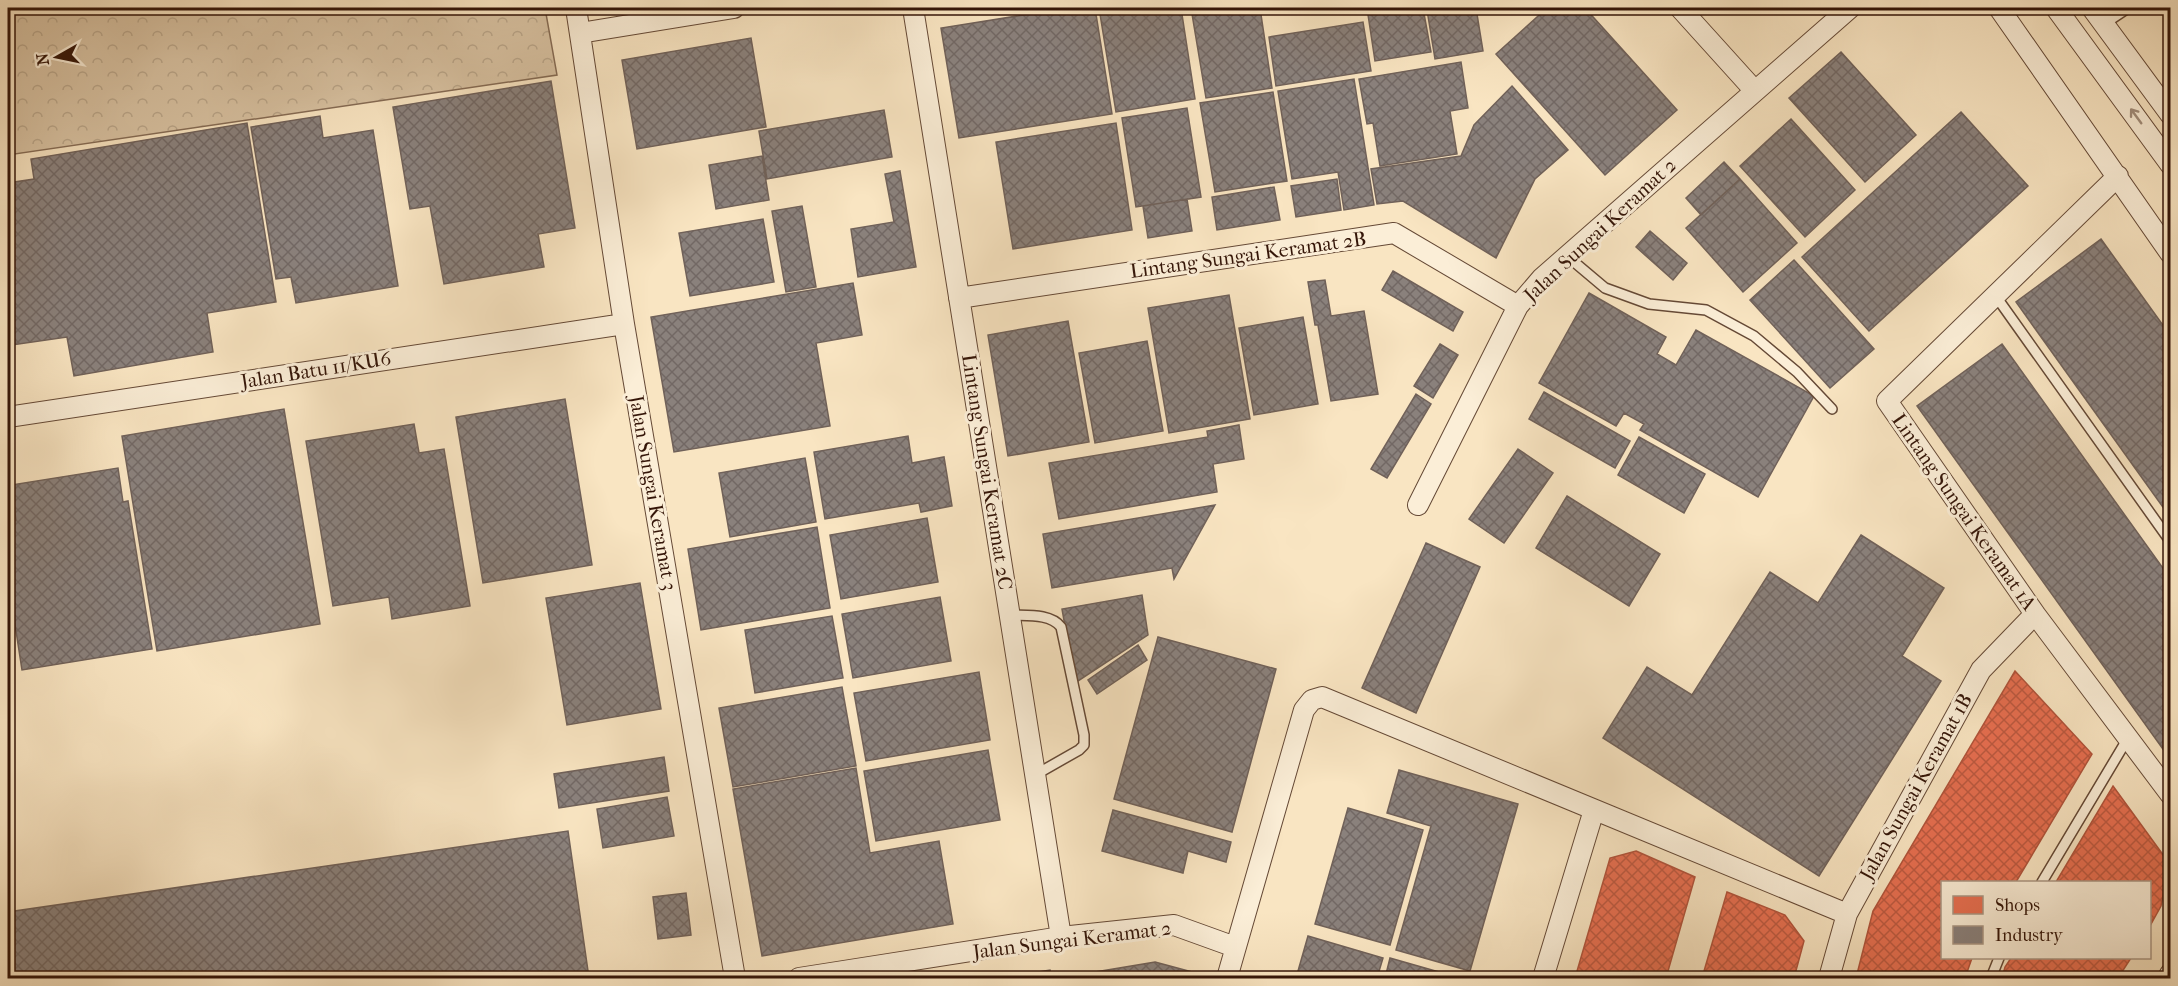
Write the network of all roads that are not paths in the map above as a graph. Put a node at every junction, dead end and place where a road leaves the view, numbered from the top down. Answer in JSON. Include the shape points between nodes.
{"nodes":[{"id":1,"x":576,"y":8,"type":"edge"},
{"id":2,"x":734,"y":8,"type":"edge"},
{"id":3,"x":913,"y":8,"type":"edge"},
{"id":4,"x":1680,"y":8,"type":"edge"},
{"id":5,"x":1850,"y":8,"type":"edge"},
{"id":6,"x":1999,"y":8,"type":"edge"},
{"id":7,"x":2056,"y":8,"type":"edge"},
{"id":8,"x":2092,"y":8,"type":"edge"},
{"id":9,"x":2128,"y":8,"type":"edge"},
{"id":10,"x":2104,"y":24,"type":"junction"},
{"id":11,"x":580,"y":33,"type":"junction"},
{"id":12,"x":1755,"y":91,"type":"junction"},
{"id":13,"x":2170,"y":114,"type":"edge"},
{"id":14,"x":2170,"y":164,"type":"edge"},
{"id":15,"x":2118,"y":176,"type":"junction"},
{"id":16,"x":2170,"y":253,"type":"edge"},
{"id":17,"x":1566,"y":256,"type":"junction"},
{"id":18,"x":1995,"y":296,"type":"junction"},
{"id":19,"x":959,"y":298,"type":"junction"},
{"id":20,"x":1518,"y":306,"type":"junction"},
{"id":21,"x":624,"y":324,"type":"junction"},
{"id":22,"x":1832,"y":409,"type":"dead end"},
{"id":23,"x":8,"y":417,"type":"edge"},
{"id":24,"x":1418,"y":505,"type":"dead end"},
{"id":25,"x":2170,"y":541,"type":"edge"},
{"id":26,"x":2035,"y":614,"type":"junction"},
{"id":27,"x":1010,"y":615,"type":"junction"},
{"id":28,"x":2127,"y":738,"type":"junction"},
{"id":29,"x":1035,"y":775,"type":"junction"},
{"id":30,"x":2170,"y":794,"type":"edge"},
{"id":31,"x":1594,"y":810,"type":"junction"},
{"id":32,"x":2043,"y":881,"type":"edge"},
{"id":33,"x":1847,"y":914,"type":"junction"},
{"id":34,"x":1060,"y":937,"type":"junction"},
{"id":35,"x":1235,"y":947,"type":"junction"},
{"id":36,"x":1998,"y":959,"type":"edge"},
{"id":37,"x":2170,"y":974,"type":"edge"},
{"id":38,"x":735,"y":978,"type":"edge"},
{"id":39,"x":799,"y":978,"type":"edge"},
{"id":40,"x":1227,"y":978,"type":"edge"},
{"id":41,"x":1544,"y":978,"type":"edge"},
{"id":42,"x":1829,"y":978,"type":"edge"},
{"id":43,"x":1992,"y":978,"type":"edge"},
{"id":44,"x":2168,"y":978,"type":"edge"}],
"edges":[{"from":1,"to":11,"type":"street","name":"Jalan Sungai Keramat 3"},
{"from":2,"to":11,"type":"street"},
{"from":3,"to":19,"type":"street","name":"Lintang Sungai Keramat 2C"},
{"from":4,"to":12,"type":"street"},
{"from":5,"to":12,"type":"street","name":"Jalan Sungai Keramat 2"},
{"from":6,"to":15,"type":"street"},
{"from":14,"to":7,"type":"street","one_way":true},
{"from":8,"to":10,"type":"street"},
{"from":9,"to":10,"type":"lane"},
{"from":10,"to":13,"type":"street"},
{"from":11,"to":21,"type":"street","name":"Jalan Sungai Keramat 3"},
{"from":12,"to":17,"type":"street","name":"Jalan Sungai Keramat 2"},
{"from":15,"to":16,"type":"street"},
{"from":15,"to":18,"type":"street","name":"Lintang Sungai Keramat 1A"},
{"from":17,"to":20,"type":"street","name":"Jalan Sungai Keramat 2"},
{"from":17,"to":22,"type":"lane","via":[[1605,288],[1649,304],[1706,310],[1754,336],[1797,372]]},
{"from":18,"to":25,"type":"lane"},
{"from":18,"to":26,"type":"street","name":"Lintang Sungai Keramat 1A","via":[[1887,400]]},
{"from":19,"to":20,"type":"street","name":"Lintang Sungai Keramat 2B","via":[[1394,233]]},
{"from":19,"to":27,"type":"street","name":"Lintang Sungai Keramat 2C"},
{"from":20,"to":24,"type":"street","name":"Jalan Sungai Keramat 2"},
{"from":21,"to":23,"type":"street","name":"Jalan Batu 11/KU6"},
{"from":21,"to":38,"type":"street","name":"Jalan Sungai Keramat 3"},
{"from":26,"to":28,"type":"street","name":"Lintang Sungai Keramat 1A"},
{"from":26,"to":33,"type":"street","name":"Jalan Sungai Keramat 1B","via":[[1981,670]]},
{"from":27,"to":29,"type":"street","name":"Lintang Sungai Keramat 2C"},
{"from":27,"to":29,"type":"lane","via":[[1050,618],[1061,627],[1084,735],[1084,745],[1078,750]]},
{"from":28,"to":30,"type":"street","name":"Lintang Sungai Keramat 1A"},
{"from":28,"to":32,"type":"lane"},
{"from":29,"to":34,"type":"street","name":"Lintang Sungai Keramat 2C"},
{"from":31,"to":33,"type":"street"},
{"from":31,"to":35,"type":"street","via":[[1322,697],[1312,700],[1304,710]]},
{"from":31,"to":41,"type":"street"},
{"from":33,"to":42,"type":"street","name":"Jalan Sungai Keramat 1B"},
{"from":34,"to":35,"type":"street","name":"Jalan Sungai Keramat 2","via":[[1174,925]]},
{"from":34,"to":39,"type":"street","name":"Jalan Sungai Keramat 2"},
{"from":35,"to":40,"type":"street"},
{"from":36,"to":43,"type":"lane"},
{"from":37,"to":44,"type":"street"}]}
